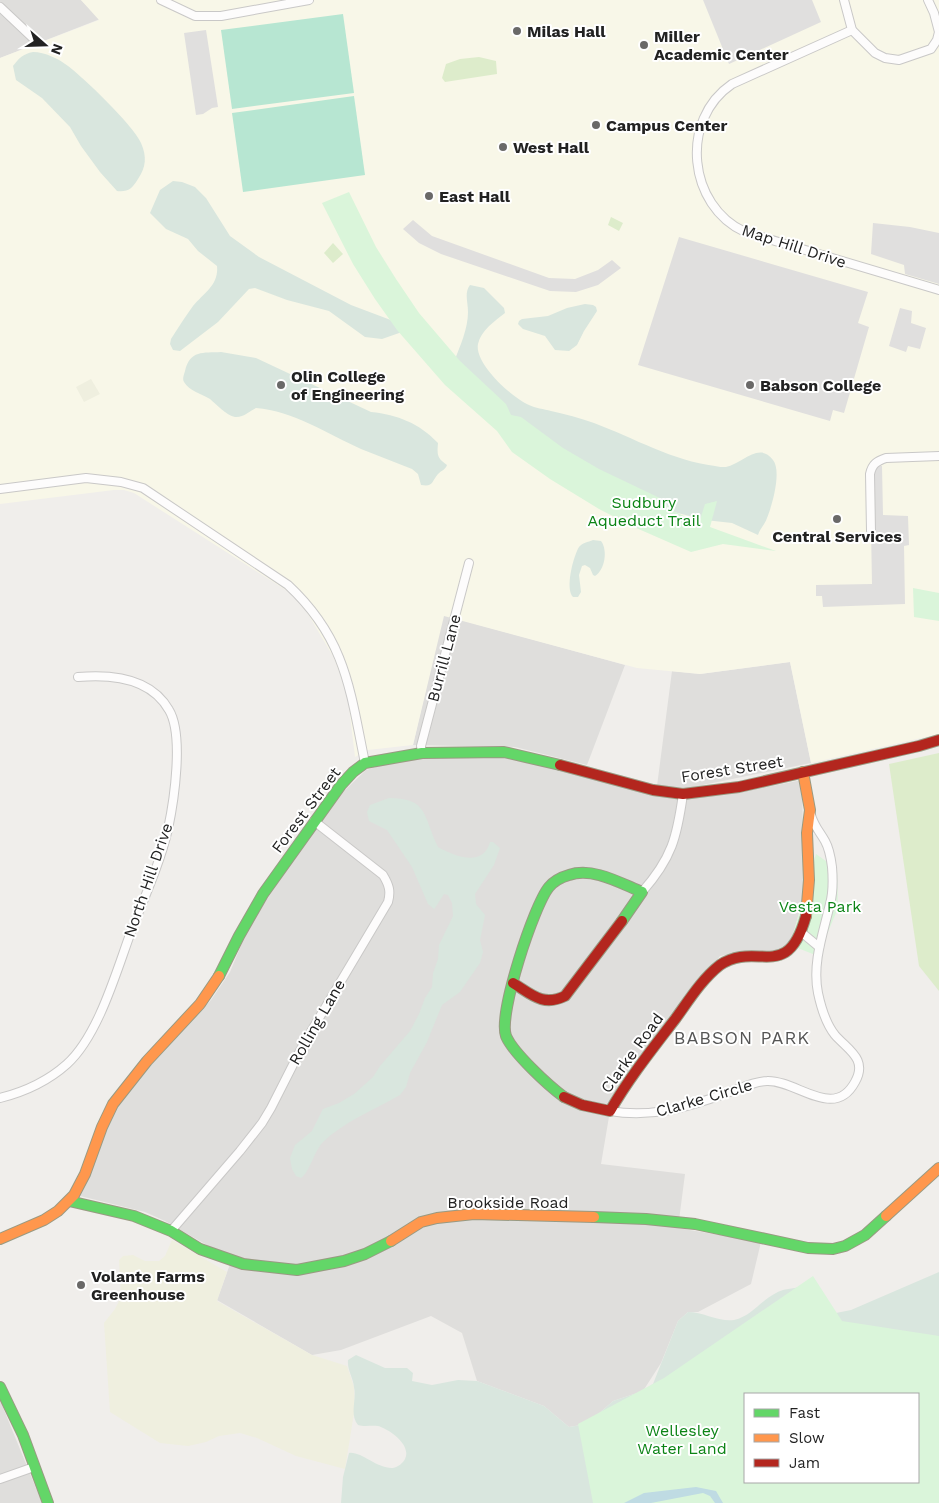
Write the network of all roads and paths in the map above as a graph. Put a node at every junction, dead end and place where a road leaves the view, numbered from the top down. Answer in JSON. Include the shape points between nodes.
{"nodes":[{"id":1,"x":161,"y":0,"type":"edge"},
{"id":2,"x":309,"y":0,"type":"edge"},
{"id":3,"x":844,"y":0,"type":"edge"},
{"id":4,"x":928,"y":0,"type":"edge"},
{"id":5,"x":0,"y":7,"type":"edge"},
{"id":6,"x":852,"y":30,"type":"junction"},
{"id":7,"x":34,"y":39,"type":"dead end"},
{"id":8,"x":939,"y":290,"type":"edge"},
{"id":9,"x":939,"y":456,"type":"edge"},
{"id":10,"x":0,"y":489,"type":"edge"},
{"id":11,"x":871,"y":531,"type":"dead end"},
{"id":12,"x":469,"y":563,"type":"dead end"},
{"id":13,"x":78,"y":677,"type":"dead end"},
{"id":14,"x":939,"y":740,"type":"edge"},
{"id":15,"x":422,"y":753,"type":"junction"},
{"id":16,"x":364,"y":763,"type":"junction"},
{"id":17,"x":803,"y":772,"type":"junction"},
{"id":18,"x":683,"y":794,"type":"junction"},
{"id":19,"x":810,"y":811,"type":"junction"},
{"id":20,"x":314,"y":821,"type":"junction"},
{"id":21,"x":642,"y":892,"type":"junction"},
{"id":22,"x":801,"y":932,"type":"junction"},
{"id":23,"x":819,"y":947,"type":"junction"},
{"id":24,"x":513,"y":983,"type":"junction"},
{"id":25,"x":0,"y":1098,"type":"edge"},
{"id":26,"x":610,"y":1111,"type":"junction"},
{"id":27,"x":939,"y":1168,"type":"edge"},
{"id":28,"x":69,"y":1201,"type":"junction"},
{"id":29,"x":171,"y":1231,"type":"junction"},
{"id":30,"x":0,"y":1239,"type":"edge"},
{"id":31,"x":0,"y":1387,"type":"edge"},
{"id":32,"x":34,"y":1467,"type":"junction"},
{"id":33,"x":0,"y":1479,"type":"edge"},
{"id":34,"x":48,"y":1503,"type":"edge"}],
"edges":[{"from":1,"to":2,"type":"street","via":[[195,16],[221,16]]},
{"from":3,"to":6,"type":"street"},
{"from":4,"to":6,"type":"street","via":[[939,32],[931,49],[899,60],[885,58],[869,48]]},
{"from":5,"to":7,"type":"street"},
{"from":6,"to":8,"type":"street","name":"Map Hill Drive","via":[[732,84],[720,93],[707,111],[696,148],[701,184],[719,214],[746,232]]},
{"from":9,"to":11,"type":"street","via":[[886,458],[872,466]]},
{"from":10,"to":16,"type":"street","via":[[86,478],[143,488],[288,585],[302,598],[330,637],[344,666]]},
{"from":12,"to":15,"type":"street","name":"Burrill Lane","via":[[421,746]]},
{"from":13,"to":25,"type":"street","name":"North Hill Drive","via":[[114,676],[141,684],[162,698],[175,726],[176,770],[172,811],[159,858],[101,1010],[85,1043],[67,1064],[48,1078]]},
{"from":14,"to":17,"type":"street","name":"Forest Street"},
{"from":15,"to":16,"type":"street","name":"Forest Street"},
{"from":15,"to":18,"type":"street","name":"Forest Street","via":[[486,751],[520,754],[653,790]]},
{"from":16,"to":20,"type":"street","name":"Forest Street"},
{"from":17,"to":18,"type":"street","name":"Forest Street"},
{"from":17,"to":19,"type":"street","name":"Clarke Road"},
{"from":18,"to":21,"type":"street","via":[[674,845]]},
{"from":19,"to":22,"type":"street","name":"Clarke Road","via":[[807,830],[810,883]]},
{"from":19,"to":23,"type":"street","name":"Clarke Circle","via":[[826,842],[832,865],[831,903]]},
{"from":20,"to":28,"type":"street","name":"Forest Street","via":[[263,894],[218,980],[113,1104],[82,1183]]},
{"from":20,"to":29,"type":"street","name":"Rolling Lane","via":[[383,874],[389,885],[388,902],[303,1045],[267,1116]]},
{"from":21,"to":24,"type":"street","via":[[565,996],[548,1002]]},
{"from":21,"to":24,"type":"street","name":"Clarke Road","via":[[587,873],[571,874],[558,880],[543,897]]},
{"from":22,"to":23,"type":"street"},
{"from":22,"to":26,"type":"street","name":"Clarke Road","via":[[794,945],[770,959],[751,956],[721,965],[696,991]]},
{"from":23,"to":26,"type":"street","name":"Clarke Circle","via":[[816,980],[819,1000],[835,1035],[858,1062],[859,1072],[850,1090],[832,1100],[768,1081],[667,1112],[627,1114]]},
{"from":24,"to":26,"type":"street","name":"Clarke Road","via":[[505,1033],[512,1045],[565,1098]]},
{"from":27,"to":29,"type":"street","name":"Brookside Road","via":[[865,1234],[833,1250],[662,1220],[474,1214],[421,1222],[365,1254],[297,1270],[243,1264],[200,1249]]},
{"from":28,"to":29,"type":"street","name":"Brookside Road","via":[[128,1214]]},
{"from":28,"to":30,"type":"street","name":"Forest Street","via":[[44,1220]]},
{"from":31,"to":32,"type":"street"},
{"from":32,"to":33,"type":"street"},
{"from":32,"to":34,"type":"street"}]}
